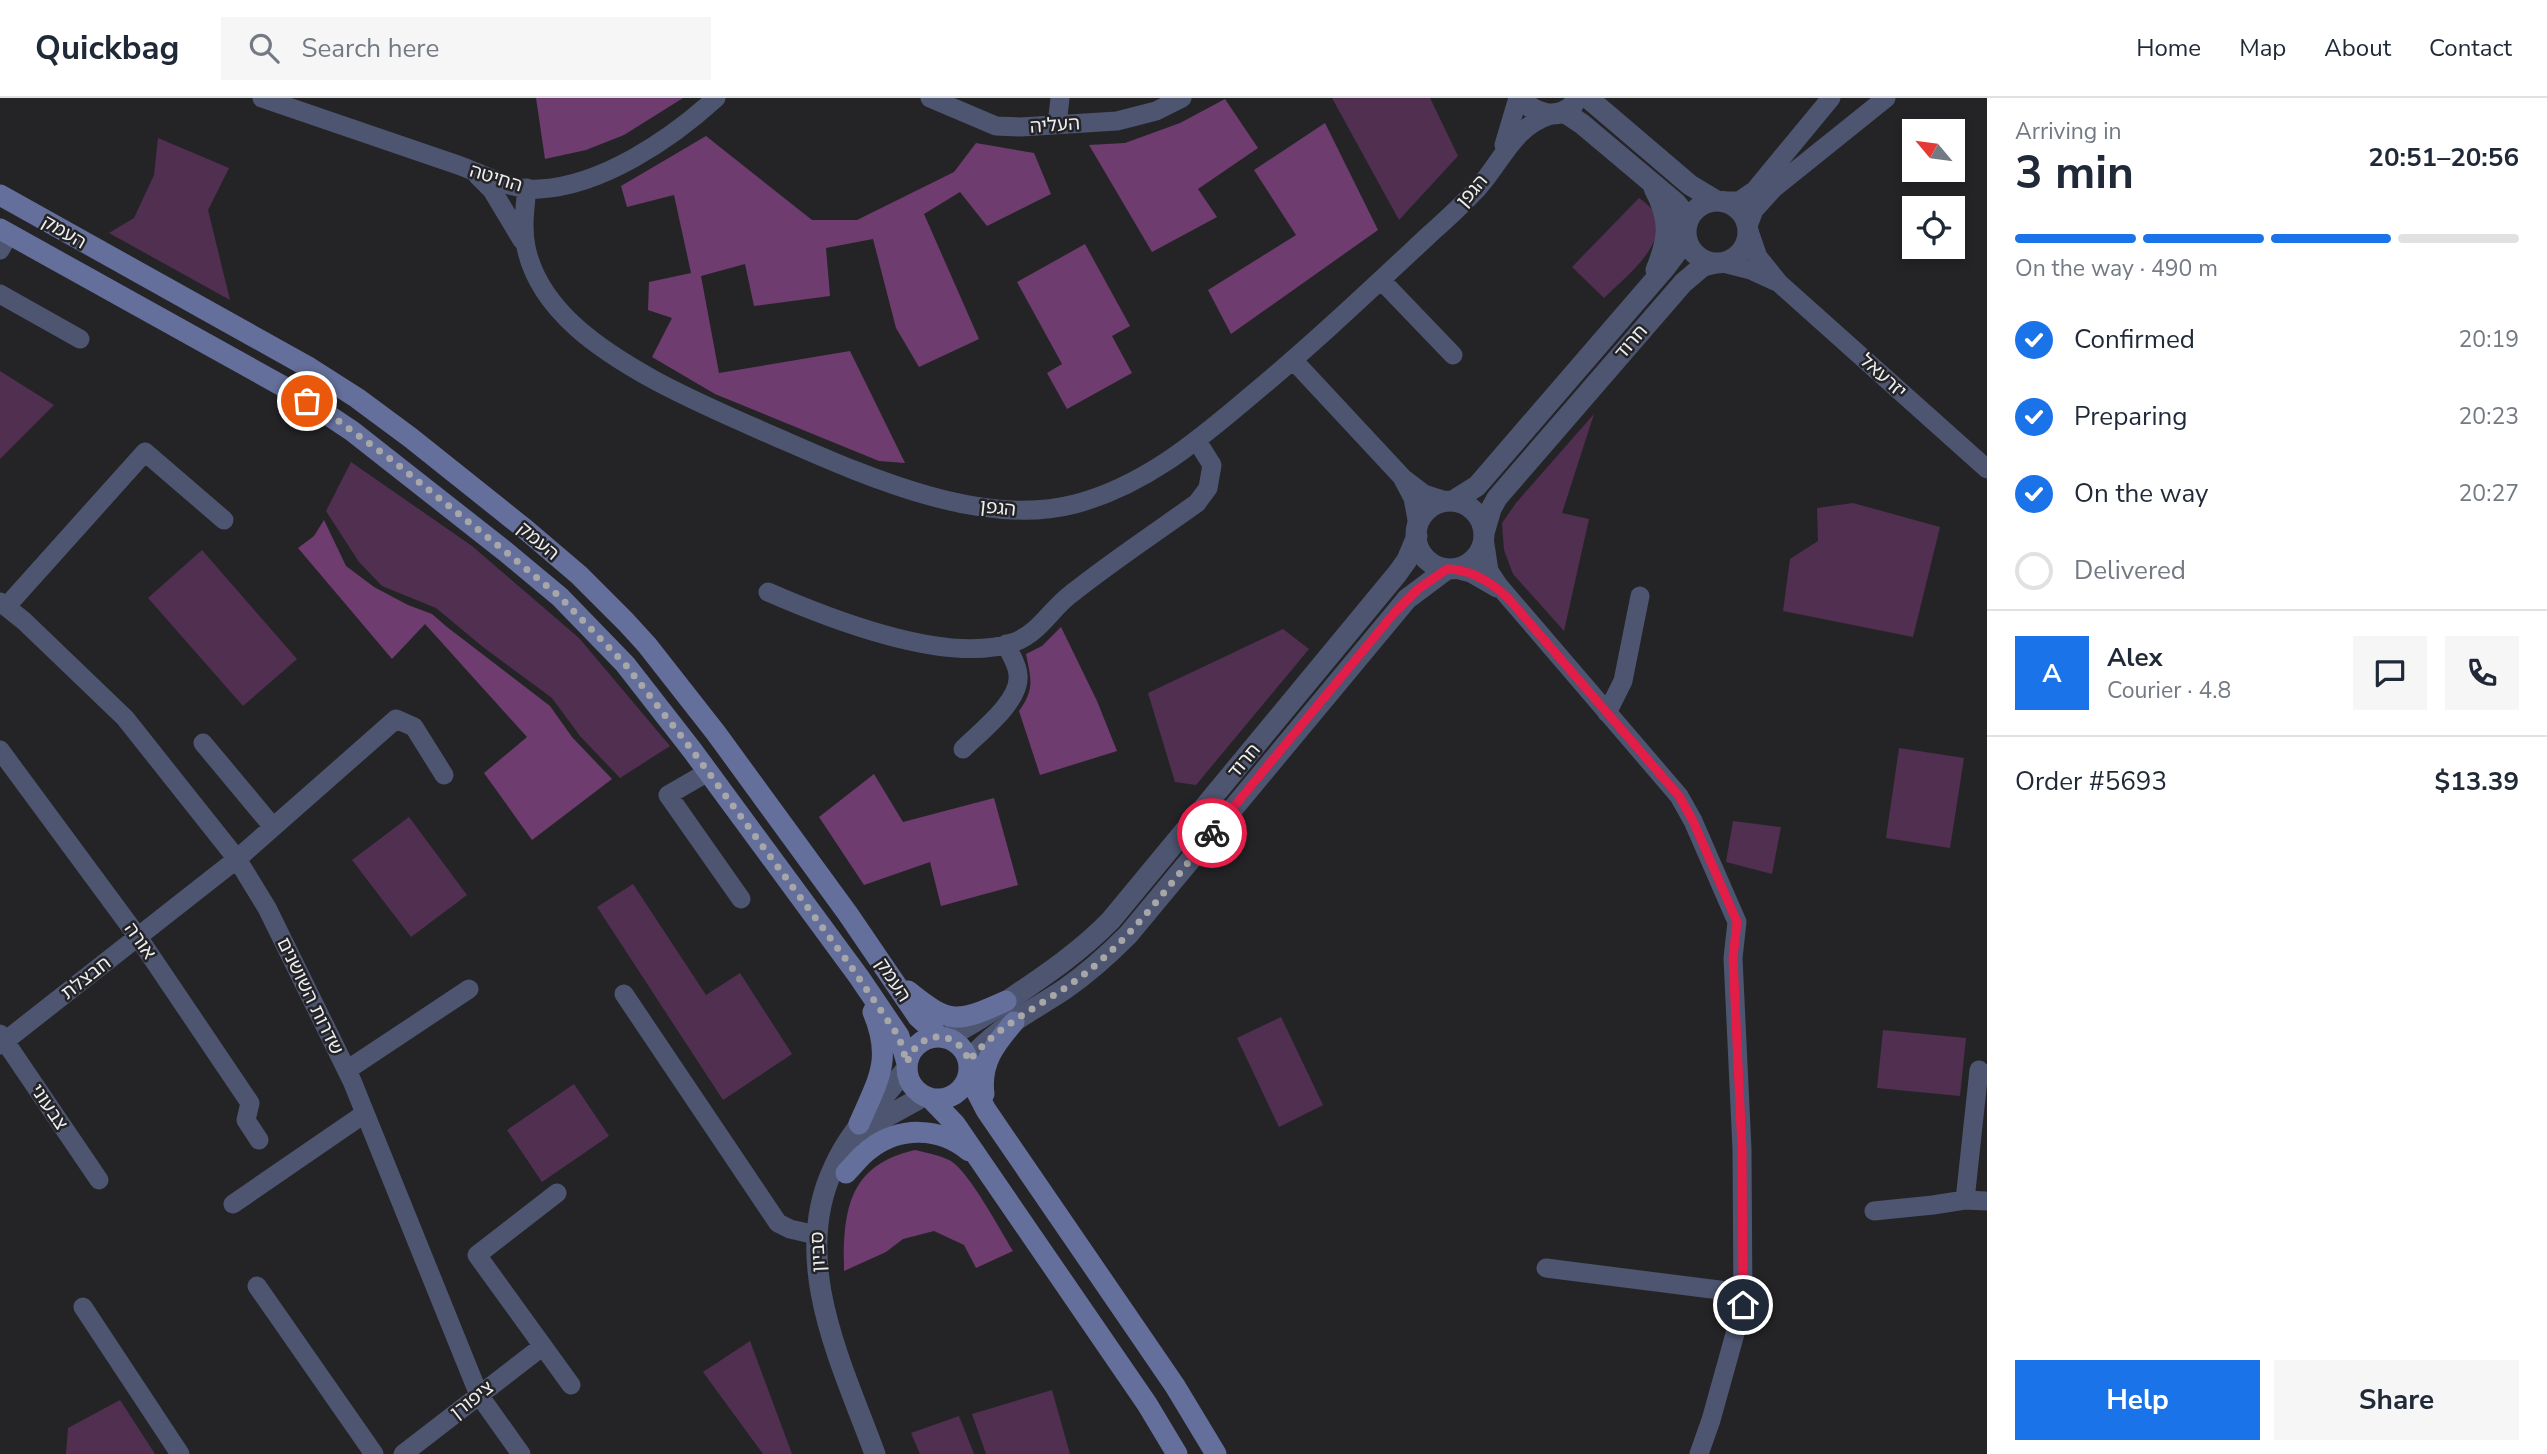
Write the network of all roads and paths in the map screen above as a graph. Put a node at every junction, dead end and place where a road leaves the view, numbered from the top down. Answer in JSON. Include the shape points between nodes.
{"nodes":[{"id":1,"x":262,"y":98,"type":"edge"},
{"id":2,"x":716,"y":98,"type":"edge"},
{"id":3,"x":930,"y":98,"type":"edge"},
{"id":4,"x":1060,"y":98,"type":"edge"},
{"id":5,"x":1182,"y":98,"type":"edge"},
{"id":6,"x":1520,"y":98,"type":"edge"},
{"id":7,"x":1588,"y":98,"type":"edge"},
{"id":8,"x":1831,"y":98,"type":"edge"},
{"id":9,"x":1886,"y":98,"type":"edge"},
{"id":10,"x":1564,"y":108,"type":"edge"},
{"id":11,"x":1057,"y":125,"type":"junction"},
{"id":12,"x":1492,"y":168,"type":"junction"},
{"id":13,"x":472,"y":170,"type":"junction"},
{"id":14,"x":1649,"y":181,"type":"junction"},
{"id":15,"x":527,"y":188,"type":"junction"},
{"id":16,"x":0,"y":195,"type":"edge"},
{"id":17,"x":1720,"y":200,"type":"junction"},
{"id":18,"x":1686,"y":227,"type":"junction"},
{"id":19,"x":1748,"y":229,"type":"junction"},
{"id":20,"x":3,"y":237,"type":"edge"},
{"id":21,"x":526,"y":247,"type":"junction"},
{"id":22,"x":1719,"y":263,"type":"junction"},
{"id":23,"x":1381,"y":280,"type":"junction"},
{"id":24,"x":1779,"y":283,"type":"junction"},
{"id":25,"x":1649,"y":286,"type":"junction"},
{"id":26,"x":0,"y":294,"type":"edge"},
{"id":27,"x":80,"y":339,"type":"dead end"},
{"id":28,"x":1453,"y":355,"type":"dead end"},
{"id":29,"x":1294,"y":361,"type":"junction"},
{"id":30,"x":1197,"y":441,"type":"junction"},
{"id":31,"x":1987,"y":470,"type":"edge"},
{"id":32,"x":1403,"y":478,"type":"junction"},
{"id":33,"x":1449,"y":501,"type":"junction"},
{"id":34,"x":224,"y":520,"type":"dead end"},
{"id":35,"x":1417,"y":530,"type":"junction"},
{"id":36,"x":1484,"y":536,"type":"junction"},
{"id":37,"x":1451,"y":569,"type":"junction"},
{"id":38,"x":768,"y":592,"type":"dead end"},
{"id":39,"x":1640,"y":596,"type":"dead end"},
{"id":40,"x":1508,"y":598,"type":"junction"},
{"id":41,"x":3,"y":605,"type":"edge"},
{"id":42,"x":1006,"y":644,"type":"junction"},
{"id":43,"x":1606,"y":713,"type":"junction"},
{"id":44,"x":203,"y":743,"type":"dead end"},
{"id":45,"x":963,"y":749,"type":"dead end"},
{"id":46,"x":0,"y":750,"type":"edge"},
{"id":47,"x":708,"y":772,"type":"junction"},
{"id":48,"x":444,"y":775,"type":"dead end"},
{"id":49,"x":273,"y":827,"type":"junction"},
{"id":50,"x":237,"y":859,"type":"junction"},
{"id":51,"x":741,"y":899,"type":"dead end"},
{"id":52,"x":138,"y":937,"type":"junction"},
{"id":53,"x":859,"y":977,"type":"junction"},
{"id":54,"x":893,"y":979,"type":"junction"},
{"id":55,"x":469,"y":989,"type":"dead end"},
{"id":56,"x":624,"y":994,"type":"dead end"},
{"id":57,"x":1006,"y":1001,"type":"junction"},
{"id":58,"x":1014,"y":1022,"type":"junction"},
{"id":59,"x":943,"y":1037,"type":"junction"},
{"id":60,"x":2,"y":1040,"type":"edge"},
{"id":61,"x":969,"y":1064,"type":"junction"},
{"id":62,"x":907,"y":1066,"type":"junction"},
{"id":63,"x":347,"y":1070,"type":"junction"},
{"id":64,"x":1979,"y":1070,"type":"dead end"},
{"id":65,"x":927,"y":1097,"type":"junction"},
{"id":66,"x":986,"y":1110,"type":"junction"},
{"id":67,"x":364,"y":1114,"type":"junction"},
{"id":68,"x":859,"y":1124,"type":"junction"},
{"id":69,"x":259,"y":1140,"type":"dead end"},
{"id":70,"x":982,"y":1163,"type":"junction"},
{"id":71,"x":846,"y":1173,"type":"junction"},
{"id":72,"x":99,"y":1180,"type":"dead end"},
{"id":73,"x":557,"y":1193,"type":"dead end"},
{"id":74,"x":1965,"y":1199,"type":"junction"},
{"id":75,"x":1987,"y":1201,"type":"edge"},
{"id":76,"x":233,"y":1204,"type":"dead end"},
{"id":77,"x":1874,"y":1211,"type":"dead end"},
{"id":78,"x":816,"y":1235,"type":"junction"},
{"id":79,"x":1546,"y":1268,"type":"dead end"},
{"id":80,"x":257,"y":1286,"type":"dead end"},
{"id":81,"x":1743,"y":1293,"type":"junction"},
{"id":82,"x":83,"y":1307,"type":"dead end"},
{"id":83,"x":542,"y":1346,"type":"junction"},
{"id":84,"x":571,"y":1385,"type":"dead end"},
{"id":85,"x":479,"y":1395,"type":"junction"},
{"id":86,"x":1711,"y":1420,"type":"junction"},
{"id":87,"x":180,"y":1454,"type":"edge"},
{"id":88,"x":374,"y":1454,"type":"edge"},
{"id":89,"x":402,"y":1454,"type":"edge"},
{"id":90,"x":520,"y":1454,"type":"edge"},
{"id":91,"x":875,"y":1454,"type":"edge"},
{"id":92,"x":891,"y":1454,"type":"edge"},
{"id":93,"x":1177,"y":1454,"type":"edge"},
{"id":94,"x":1216,"y":1454,"type":"edge"},
{"id":95,"x":1693,"y":1454,"type":"edge"},
{"id":96,"x":1699,"y":1454,"type":"edge"}],
"edges":[{"from":1,"to":13,"type":"street","name":"החיטה"},
{"from":2,"to":15,"type":"street","name":"החיטה","via":[[629,160],[561,186]]},
{"from":3,"to":11,"type":"street","name":"העליה","via":[[996,126]]},
{"from":4,"to":11,"type":"street"},
{"from":5,"to":11,"type":"street","name":"העליה","via":[[1156,111],[1116,121]]},
{"from":6,"to":10,"type":"street","via":[[1530,107]]},
{"from":6,"to":12,"type":"street","name":"הגפן"},
{"from":7,"to":17,"type":"street","via":[[1690,185]]},
{"from":8,"to":17,"type":"street","via":[[1755,190],[1739,201]]},
{"from":9,"to":19,"type":"street","via":[[1774,188],[1755,210]]},
{"from":10,"to":12,"type":"street","name":"הגפן","via":[[1534,120]]},
{"from":10,"to":14,"type":"street"},
{"from":12,"to":23,"type":"street","name":"הגפן","via":[[1480,186]]},
{"from":13,"to":15,"type":"street","name":"החיטה"},
{"from":13,"to":21,"type":"street","via":[[492,190]]},
{"from":14,"to":18,"type":"street","via":[[1683,212]]},
{"from":14,"to":25,"type":"street","via":[[1664,209],[1668,230]]},
{"from":15,"to":21,"type":"street","name":"הגפן"},
{"from":16,"to":54,"type":"main road","name":"העמק","via":[[357,398],[579,575],[647,645],[694,704]]},
{"from":17,"to":18,"type":"street","via":[[1694,210]]},
{"from":17,"to":19,"type":"street","via":[[1743,213]]},
{"from":18,"to":22,"type":"street","via":[[1692,251]]},
{"from":18,"to":25,"type":"street","name":"חרוד","via":[[1675,256]]},
{"from":19,"to":22,"type":"street","via":[[1741,252]]},
{"from":19,"to":24,"type":"street","name":"יזרעאל","via":[[1758,257]]},
{"from":20,"to":47,"type":"main road","name":"העמק","via":[[295,393],[393,461],[582,618],[625,664]]},
{"from":21,"to":30,"type":"street","name":"הגפן","via":[[534,273],[550,299],[587,336],[628,366],[811,453],[902,487],[963,504],[1036,511],[1118,489],[1150,474]]},
{"from":22,"to":24,"type":"street","name":"יזרעאל"},
{"from":22,"to":36,"type":"street","name":"חרוד","via":[[1703,267],[1682,283],[1497,498]]},
{"from":23,"to":28,"type":"street"},
{"from":23,"to":29,"type":"street","name":"הגפן"},
{"from":24,"to":31,"type":"street","name":"יזרעאל"},
{"from":25,"to":33,"type":"street","name":"חרוד","via":[[1477,486]]},
{"from":26,"to":27,"type":"street"},
{"from":29,"to":30,"type":"street","name":"הגפן"},
{"from":29,"to":32,"type":"street"},
{"from":30,"to":42,"type":"street","via":[[1212,466],[1209,488],[1197,503],[1069,595],[1035,631]]},
{"from":32,"to":33,"type":"street","via":[[1424,494]]},
{"from":32,"to":35,"type":"street","via":[[1413,498]]},
{"from":33,"to":35,"type":"street","via":[[1427,510]]},
{"from":33,"to":36,"type":"street","via":[[1469,506],[1478,515]]},
{"from":34,"to":41,"type":"street","via":[[145,452]]},
{"from":35,"to":37,"type":"street","via":[[1421,554],[1433,565]]},
{"from":35,"to":57,"type":"street","name":"חרוד","via":[[1407,560],[1391,582],[1111,920],[1055,969]]},
{"from":36,"to":37,"type":"street","via":[[1474,559]]},
{"from":36,"to":40,"type":"street","via":[[1489,571]]},
{"from":37,"to":40,"type":"street","via":[[1471,573]]},
{"from":37,"to":58,"type":"street","name":"חרוד","via":[[1407,599],[1128,935],[1090,970]]},
{"from":38,"to":42,"type":"street","via":[[844,621],[925,644],[961,648]]},
{"from":39,"to":43,"type":"street","via":[[1623,681]]},
{"from":40,"to":43,"type":"street"},
{"from":41,"to":50,"type":"street","name":"שדרות השושנים","via":[[125,718]]},
{"from":42,"to":45,"type":"street","via":[[1018,672],[1018,685],[1013,697]]},
{"from":43,"to":81,"type":"street","via":[[1679,796],[1737,922],[1733,958]]},
{"from":44,"to":49,"type":"street"},
{"from":46,"to":52,"type":"street","name":"אורה"},
{"from":47,"to":51,"type":"street","via":[[668,795]]},
{"from":47,"to":53,"type":"main road","name":"העמק"},
{"from":48,"to":49,"type":"street","name":"חבצלת","via":[[414,727],[396,719]]},
{"from":49,"to":50,"type":"street","name":"חבצלת"},
{"from":50,"to":52,"type":"street","name":"חבצלת"},
{"from":50,"to":63,"type":"street","name":"שדרות השושנים","via":[[267,908]]},
{"from":52,"to":60,"type":"street","name":"חבצלת"},
{"from":52,"to":69,"type":"street","name":"אורה","via":[[250,1103],[246,1120]]},
{"from":53,"to":62,"type":"main road","name":"העמק","via":[[899,1037]]},
{"from":53,"to":68,"type":"main road","via":[[879,1027],[884,1059]]},
{"from":54,"to":57,"type":"main road","via":[[948,1017],[971,1017]]},
{"from":54,"to":59,"type":"main road","name":"העמק","via":[[918,1017]]},
{"from":55,"to":63,"type":"street"},
{"from":56,"to":78,"type":"street","via":[[778,1223]]},
{"from":57,"to":59,"type":"street","name":"חרוד","via":[[963,1030]]},
{"from":58,"to":61,"type":"street","name":"חרוד","via":[[985,1043]]},
{"from":58,"to":66,"type":"main road","via":[[984,1068]]},
{"from":59,"to":61,"type":"main road","via":[[960,1046]]},
{"from":59,"to":62,"type":"main road","via":[[931,1037],[915,1046]]},
{"from":60,"to":72,"type":"street","name":"צבעוני"},
{"from":61,"to":65,"type":"main road","via":[[964,1086],[957,1093],[940,1099]]},
{"from":61,"to":66,"type":"main road","via":[[972,1083]]},
{"from":62,"to":65,"type":"main road","via":[[912,1085]]},
{"from":62,"to":68,"type":"street","name":"סביון"},
{"from":63,"to":67,"type":"street","name":"שדרות השושנים"},
{"from":64,"to":74,"type":"street"},
{"from":65,"to":70,"type":"main road","via":[[955,1124]]},
{"from":65,"to":71,"type":"street","name":"סביון","via":[[884,1118]]},
{"from":66,"to":94,"type":"main road","via":[[1175,1386]]},
{"from":67,"to":76,"type":"street"},
{"from":67,"to":85,"type":"street","name":"שדרות השושנים"},
{"from":68,"to":78,"type":"street","name":"סביון","via":[[833,1167],[816,1219]]},
{"from":70,"to":71,"type":"main road","via":[[945,1136],[916,1132],[882,1141]]},
{"from":70,"to":93,"type":"main road"},
{"from":71,"to":92,"type":"street","name":"סביון","via":[[831,1221],[831,1265],[852,1349]]},
{"from":73,"to":83,"type":"street","via":[[477,1255]]},
{"from":74,"to":75,"type":"street"},
{"from":74,"to":77,"type":"street"},
{"from":78,"to":91,"type":"street","name":"סביון","via":[[816,1267],[838,1353]]},
{"from":79,"to":81,"type":"street"},
{"from":80,"to":88,"type":"street"},
{"from":81,"to":86,"type":"street"},
{"from":82,"to":87,"type":"street"},
{"from":83,"to":84,"type":"street"},
{"from":83,"to":85,"type":"street","name":"ציפורן"},
{"from":85,"to":89,"type":"street","name":"ציפורן"},
{"from":85,"to":90,"type":"street","name":"שדרות השושנים"},
{"from":86,"to":95,"type":"street"},
{"from":86,"to":96,"type":"street"}]}
